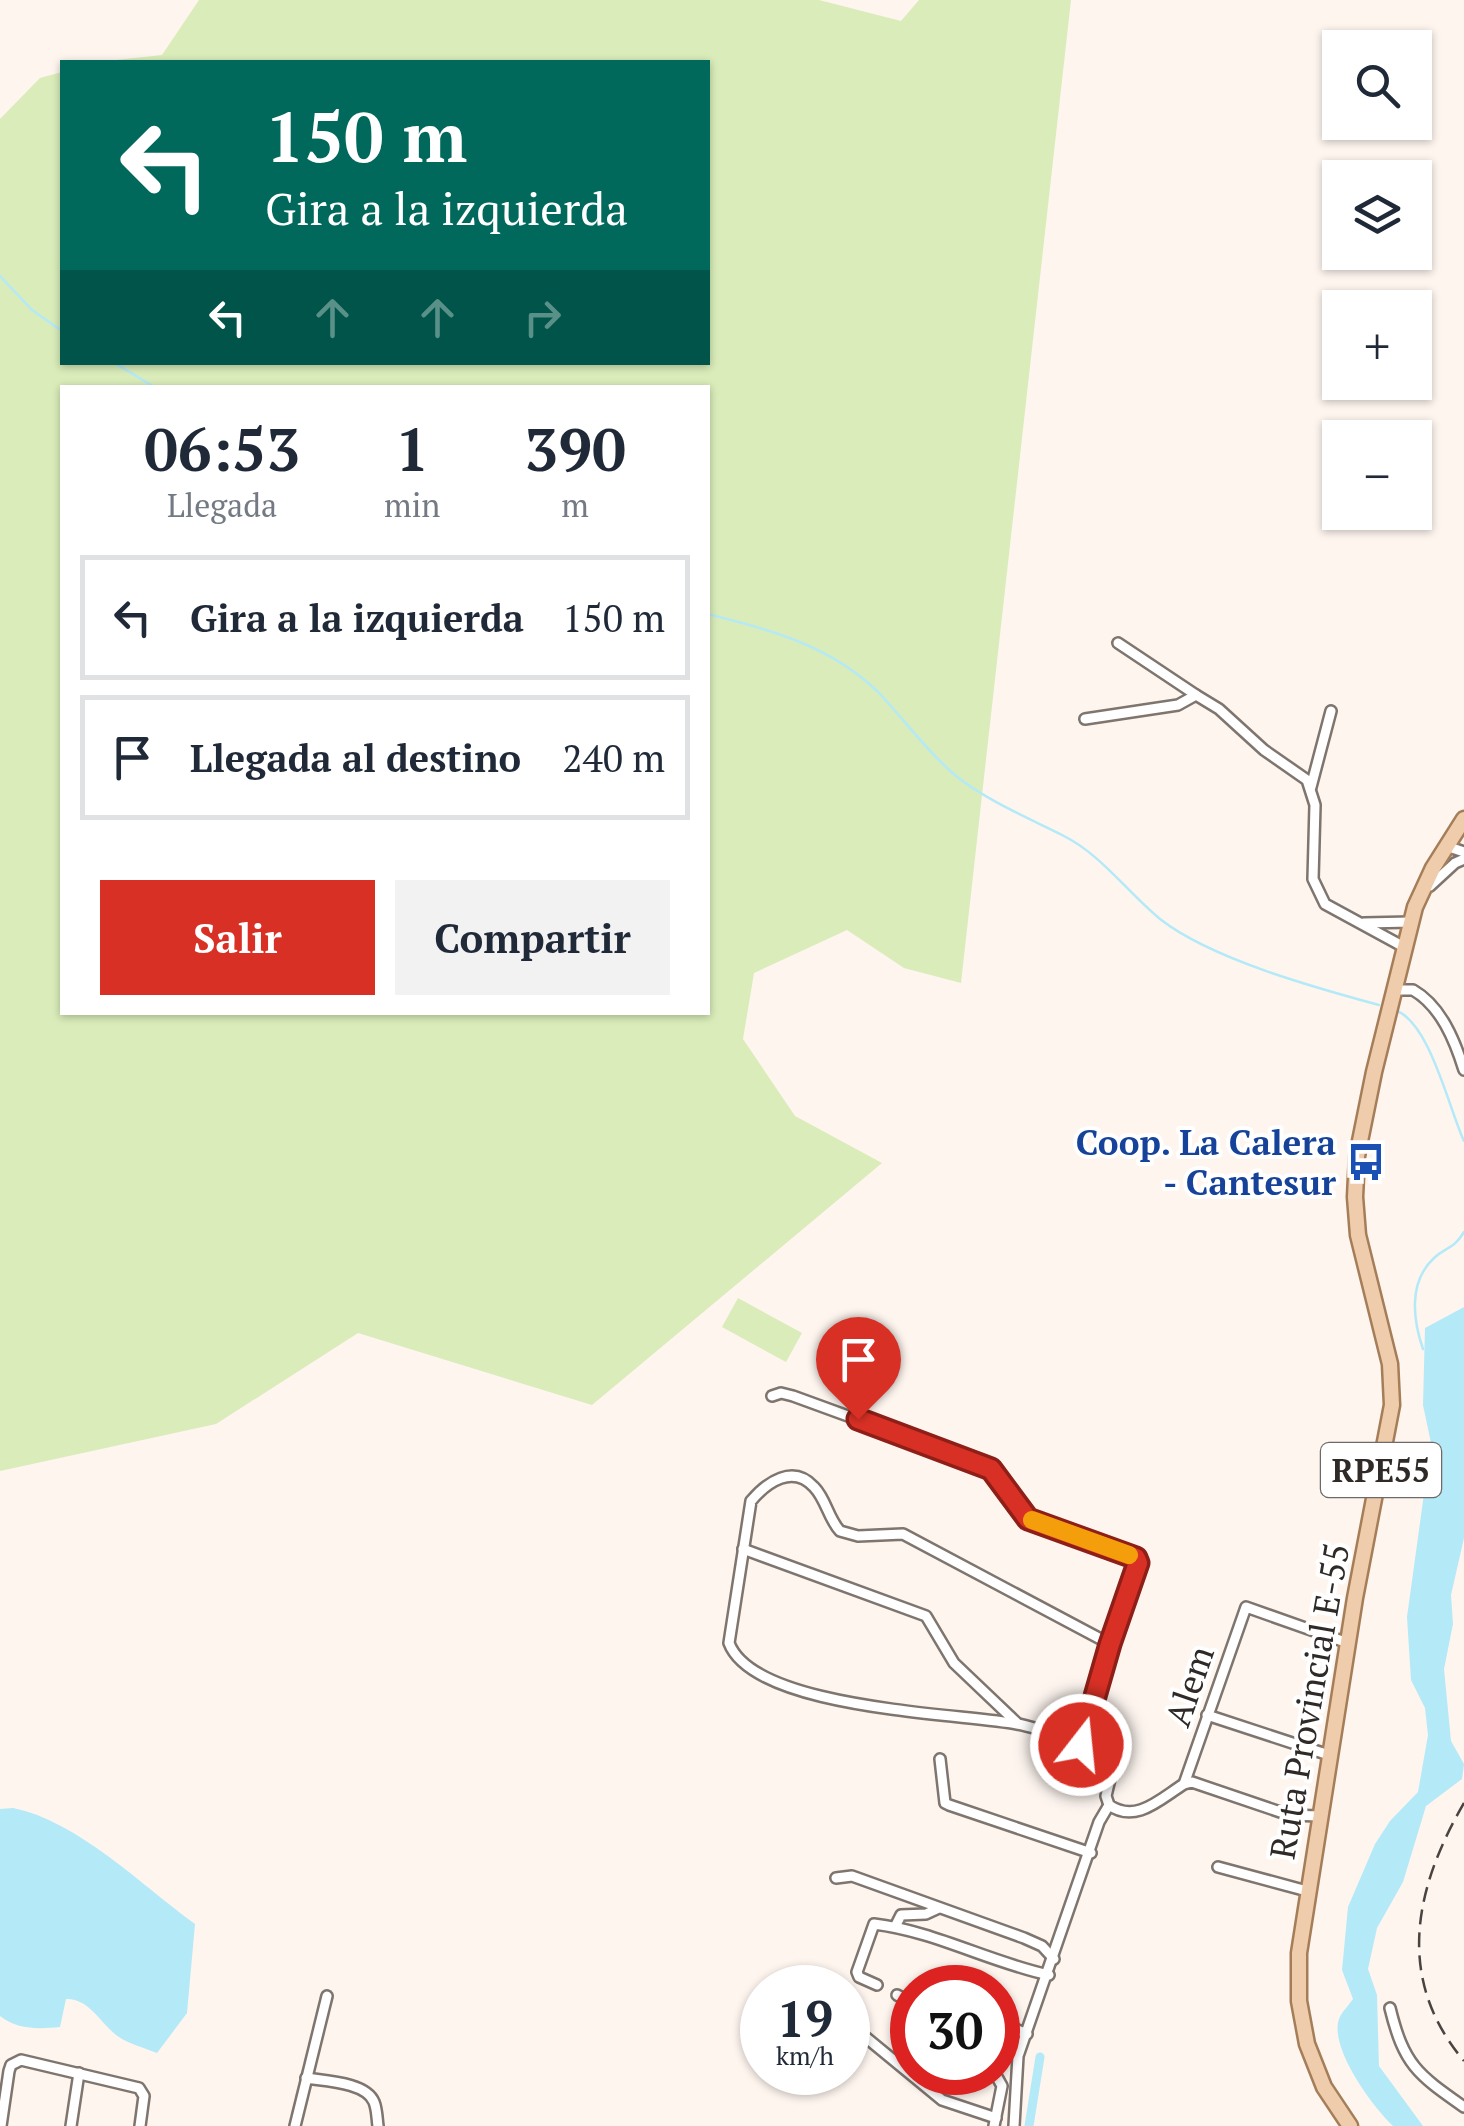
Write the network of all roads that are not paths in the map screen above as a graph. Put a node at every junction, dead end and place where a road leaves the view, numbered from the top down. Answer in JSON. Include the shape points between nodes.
{"nodes":[{"id":1,"x":1118,"y":643,"type":"dead end"},
{"id":2,"x":1196,"y":695,"type":"junction"},
{"id":3,"x":1332,"y":711,"type":"dead end"},
{"id":4,"x":1086,"y":719,"type":"dead end"},
{"id":5,"x":1311,"y":786,"type":"junction"},
{"id":6,"x":1464,"y":819,"type":"edge"},
{"id":7,"x":1446,"y":846,"type":"junction"},
{"id":8,"x":1464,"y":856,"type":"edge"},
{"id":9,"x":1420,"y":894,"type":"junction"},
{"id":10,"x":1360,"y":922,"type":"junction"},
{"id":11,"x":1411,"y":922,"type":"junction"},
{"id":12,"x":1404,"y":948,"type":"junction"},
{"id":13,"x":1393,"y":990,"type":"junction"},
{"id":14,"x":1464,"y":1070,"type":"edge"},
{"id":15,"x":772,"y":1396,"type":"dead end"},
{"id":16,"x":742,"y":1550,"type":"junction"},
{"id":17,"x":1348,"y":1643,"type":"junction"},
{"id":18,"x":1110,"y":1644,"type":"junction"},
{"id":19,"x":1207,"y":1716,"type":"junction"},
{"id":20,"x":1019,"y":1724,"type":"junction"},
{"id":21,"x":1081,"y":1745,"type":"junction"},
{"id":22,"x":1329,"y":1755,"type":"junction"},
{"id":23,"x":940,"y":1759,"type":"dead end"},
{"id":24,"x":1184,"y":1784,"type":"junction"},
{"id":25,"x":1109,"y":1805,"type":"junction"},
{"id":26,"x":1319,"y":1816,"type":"junction"},
{"id":27,"x":1091,"y":1853,"type":"junction"},
{"id":28,"x":1218,"y":1867,"type":"dead end"},
{"id":29,"x":836,"y":1878,"type":"dead end"},
{"id":30,"x":1307,"y":1891,"type":"junction"},
{"id":31,"x":940,"y":1908,"type":"junction"},
{"id":32,"x":896,"y":1927,"type":"junction"},
{"id":33,"x":1054,"y":1959,"type":"junction"},
{"id":34,"x":1048,"y":1974,"type":"junction"},
{"id":35,"x":877,"y":1986,"type":"dead end"},
{"id":36,"x":327,"y":1996,"type":"dead end"},
{"id":37,"x":1390,"y":2008,"type":"dead end"},
{"id":38,"x":1020,"y":2031,"type":"edge"},
{"id":39,"x":1027,"y":2034,"type":"junction"},
{"id":40,"x":870,"y":2040,"type":"edge"},
{"id":41,"x":79,"y":2073,"type":"junction"},
{"id":42,"x":306,"y":2078,"type":"junction"},
{"id":43,"x":1000,"y":2095,"type":"edge"},
{"id":44,"x":1464,"y":2107,"type":"edge"},
{"id":45,"x":995,"y":2122,"type":"edge"},
{"id":46,"x":1,"y":2126,"type":"edge"},
{"id":47,"x":71,"y":2126,"type":"edge"},
{"id":48,"x":140,"y":2126,"type":"edge"},
{"id":49,"x":294,"y":2126,"type":"edge"},
{"id":50,"x":378,"y":2126,"type":"edge"},
{"id":51,"x":1014,"y":2126,"type":"edge"},
{"id":52,"x":1350,"y":2126,"type":"edge"}],
"edges":[{"from":1,"to":2,"type":"street"},
{"from":2,"to":4,"type":"street","via":[[1178,705]]},
{"from":2,"to":5,"type":"street"},
{"from":3,"to":5,"type":"street"},
{"from":5,"to":10,"type":"street","via":[[1316,889],[1334,911]]},
{"from":6,"to":7,"type":"main road","name":"Ruta Provincial E-55","number":"RPE55"},
{"from":7,"to":8,"type":"street"},
{"from":7,"to":9,"type":"main road","name":"Ruta Provincial E-55","number":"RPE55"},
{"from":8,"to":9,"type":"street"},
{"from":9,"to":11,"type":"main road","name":"Ruta Provincial E-55","number":"RPE55"},
{"from":10,"to":11,"type":"street"},
{"from":10,"to":12,"type":"street"},
{"from":11,"to":12,"type":"main road","name":"Ruta Provincial E-55","number":"RPE55"},
{"from":12,"to":13,"type":"main road","name":"Ruta Provincial E-55","number":"RPE55"},
{"from":13,"to":14,"type":"street","via":[[1413,990],[1429,1002]]},
{"from":13,"to":17,"type":"main road","name":"Ruta Provincial E-55","number":"RPE55","via":[[1362,1124],[1355,1197],[1362,1258],[1390,1364],[1392,1405]]},
{"from":15,"to":18,"type":"street","via":[[781,1392],[985,1466],[1028,1519],[1136,1558]]},
{"from":16,"to":18,"type":"street","via":[[751,1501],[780,1476],[790,1476],[814,1488],[840,1530],[903,1534]]},
{"from":16,"to":20,"type":"street","via":[[926,1616],[954,1662]]},
{"from":16,"to":20,"type":"street","via":[[729,1642],[740,1660],[796,1690],[930,1716]]},
{"from":17,"to":19,"type":"street","name":"Alem","via":[[1246,1607]]},
{"from":17,"to":22,"type":"main road","name":"Ruta Provincial E-55","number":"RPE55"},
{"from":18,"to":21,"type":"street"},
{"from":19,"to":22,"type":"street"},
{"from":19,"to":24,"type":"street","name":"Alem"},
{"from":20,"to":21,"type":"street"},
{"from":21,"to":25,"type":"street","via":[[1106,1751],[1114,1762]]},
{"from":22,"to":26,"type":"main road","name":"Ruta Provincial E-55","number":"RPE55"},
{"from":23,"to":27,"type":"street","via":[[949,1806]]},
{"from":24,"to":25,"type":"street","via":[[1137,1813]]},
{"from":24,"to":26,"type":"street","via":[[1289,1815]]},
{"from":25,"to":27,"type":"street"},
{"from":26,"to":30,"type":"main road","name":"Ruta Provincial E-55","number":"RPE55"},
{"from":27,"to":33,"type":"street"},
{"from":28,"to":30,"type":"street"},
{"from":29,"to":31,"type":"street","via":[[852,1876]]},
{"from":30,"to":52,"type":"main road","name":"Ruta Provincial E-55","number":"RPE55","via":[[1300,2016],[1317,2074]]},
{"from":31,"to":32,"type":"street","via":[[901,1915]]},
{"from":31,"to":33,"type":"street","via":[[1034,1942]]},
{"from":32,"to":34,"type":"street"},
{"from":32,"to":35,"type":"street","via":[[871,1927],[857,1972]]},
{"from":33,"to":34,"type":"street"},
{"from":34,"to":39,"type":"street"},
{"from":36,"to":42,"type":"street"},
{"from":37,"to":44,"type":"street","via":[[1410,2063]]},
{"from":38,"to":39,"type":"street"},
{"from":39,"to":51,"type":"street","via":[[1016,2068]]},
{"from":40,"to":45,"type":"street","via":[[942,2100]]},
{"from":41,"to":46,"type":"street","via":[[14,2062]]},
{"from":41,"to":47,"type":"street"},
{"from":41,"to":48,"type":"street","via":[[143,2091]]},
{"from":42,"to":49,"type":"street"},
{"from":42,"to":50,"type":"street","via":[[370,2095]]},
{"from":43,"to":45,"type":"street"}]}
